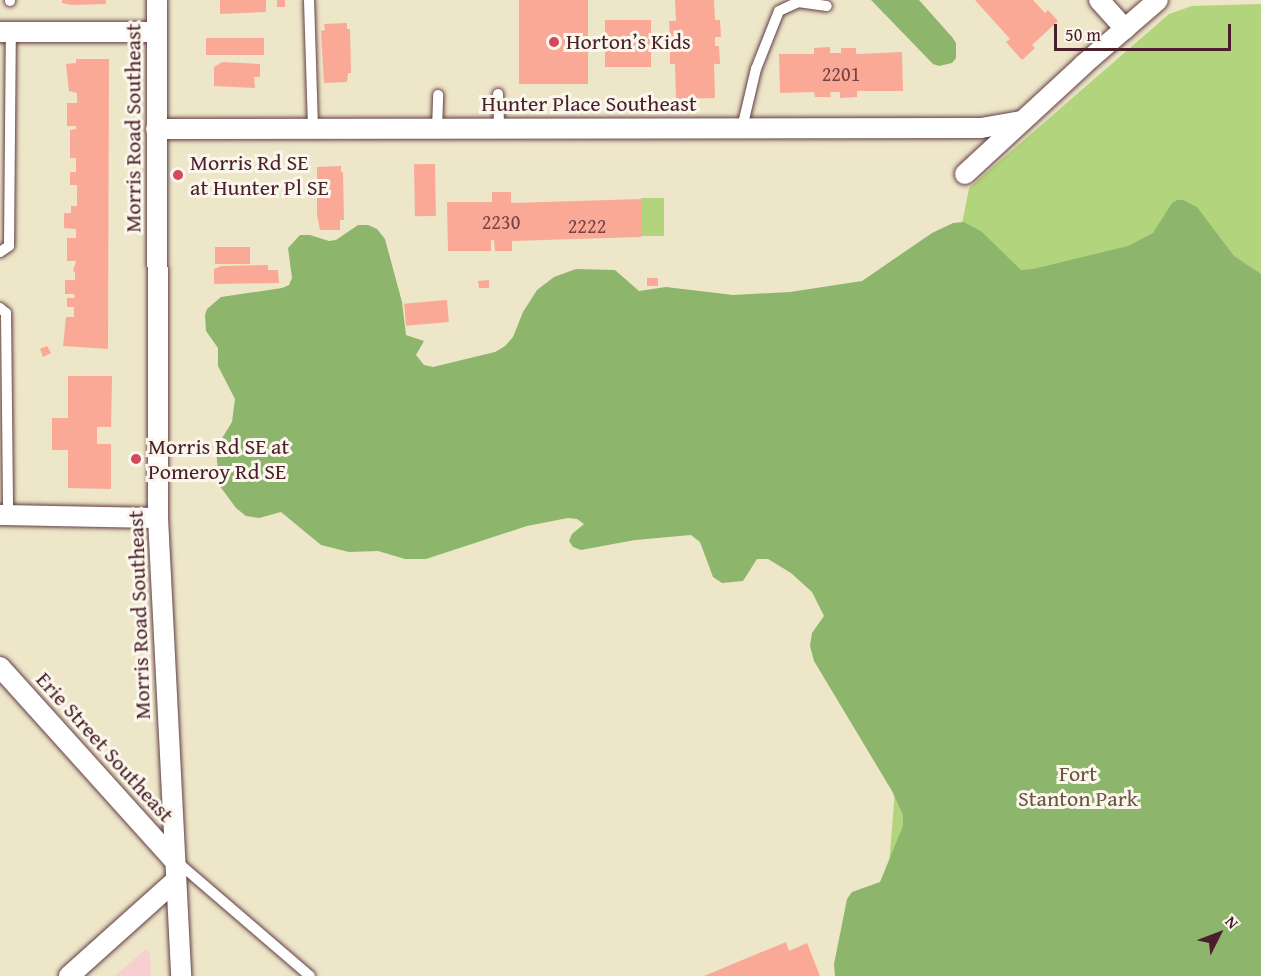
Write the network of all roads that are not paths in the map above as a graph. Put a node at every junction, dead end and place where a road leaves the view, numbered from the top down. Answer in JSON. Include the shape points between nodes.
{"nodes":[{"id":1,"x":157,"y":0,"type":"edge"},
{"id":2,"x":309,"y":0,"type":"edge"},
{"id":3,"x":1099,"y":0,"type":"edge"},
{"id":4,"x":1158,"y":0,"type":"edge"},
{"id":5,"x":827,"y":6,"type":"dead end"},
{"id":6,"x":1125,"y":29,"type":"junction"},
{"id":7,"x":5,"y":32,"type":"edge"},
{"id":8,"x":157,"y":32,"type":"junction"},
{"id":9,"x":498,"y":94,"type":"dead end"},
{"id":10,"x":438,"y":95,"type":"dead end"},
{"id":11,"x":1022,"y":121,"type":"junction"},
{"id":12,"x":742,"y":128,"type":"junction"},
{"id":13,"x":156,"y":129,"type":"junction"},
{"id":14,"x":313,"y":129,"type":"junction"},
{"id":15,"x":437,"y":129,"type":"junction"},
{"id":16,"x":499,"y":129,"type":"junction"},
{"id":17,"x":5,"y":144,"type":"edge"},
{"id":18,"x":965,"y":174,"type":"dead end"},
{"id":19,"x":0,"y":252,"type":"edge"},
{"id":20,"x":0,"y":308,"type":"edge"},
{"id":21,"x":4,"y":403,"type":"edge"},
{"id":22,"x":4,"y":515,"type":"edge"},
{"id":23,"x":158,"y":518,"type":"junction"},
{"id":24,"x":0,"y":667,"type":"edge"},
{"id":25,"x":174,"y":860,"type":"junction"},
{"id":26,"x":176,"y":880,"type":"junction"},
{"id":27,"x":69,"y":976,"type":"edge"},
{"id":28,"x":181,"y":976,"type":"edge"},
{"id":29,"x":310,"y":976,"type":"edge"}],
"edges":[{"from":1,"to":8,"type":"street","name":"Morris Road Southeast"},
{"from":2,"to":14,"type":"lane"},
{"from":3,"to":6,"type":"street"},
{"from":4,"to":6,"type":"street"},
{"from":5,"to":12,"type":"lane","via":[[798,2],[779,10],[756,69]]},
{"from":6,"to":11,"type":"street"},
{"from":7,"to":8,"type":"street"},
{"from":7,"to":17,"type":"lane"},
{"from":8,"to":13,"type":"street","name":"Morris Road Southeast"},
{"from":9,"to":16,"type":"lane"},
{"from":10,"to":15,"type":"lane"},
{"from":11,"to":12,"type":"street","name":"Hunter Place Southeast","via":[[981,128]]},
{"from":11,"to":18,"type":"street"},
{"from":12,"to":16,"type":"street","name":"Hunter Place Southeast"},
{"from":13,"to":14,"type":"street","name":"Hunter Place Southeast"},
{"from":13,"to":23,"type":"street","name":"Morris Road Southeast"},
{"from":14,"to":15,"type":"street","name":"Hunter Place Southeast"},
{"from":15,"to":16,"type":"street","name":"Hunter Place Southeast"},
{"from":17,"to":19,"type":"lane","via":[[9,246]]},
{"from":20,"to":21,"type":"lane","via":[[6,313]]},
{"from":21,"to":22,"type":"lane"},
{"from":22,"to":23,"type":"street"},
{"from":23,"to":25,"type":"street","name":"Morris Road Southeast"},
{"from":24,"to":25,"type":"street","name":"Erie Street Southeast"},
{"from":25,"to":26,"type":"street","name":"Morris Road Southeast"},
{"from":25,"to":29,"type":"lane"},
{"from":26,"to":27,"type":"street"},
{"from":26,"to":28,"type":"street","name":"Morris Road Southeast"}]}
